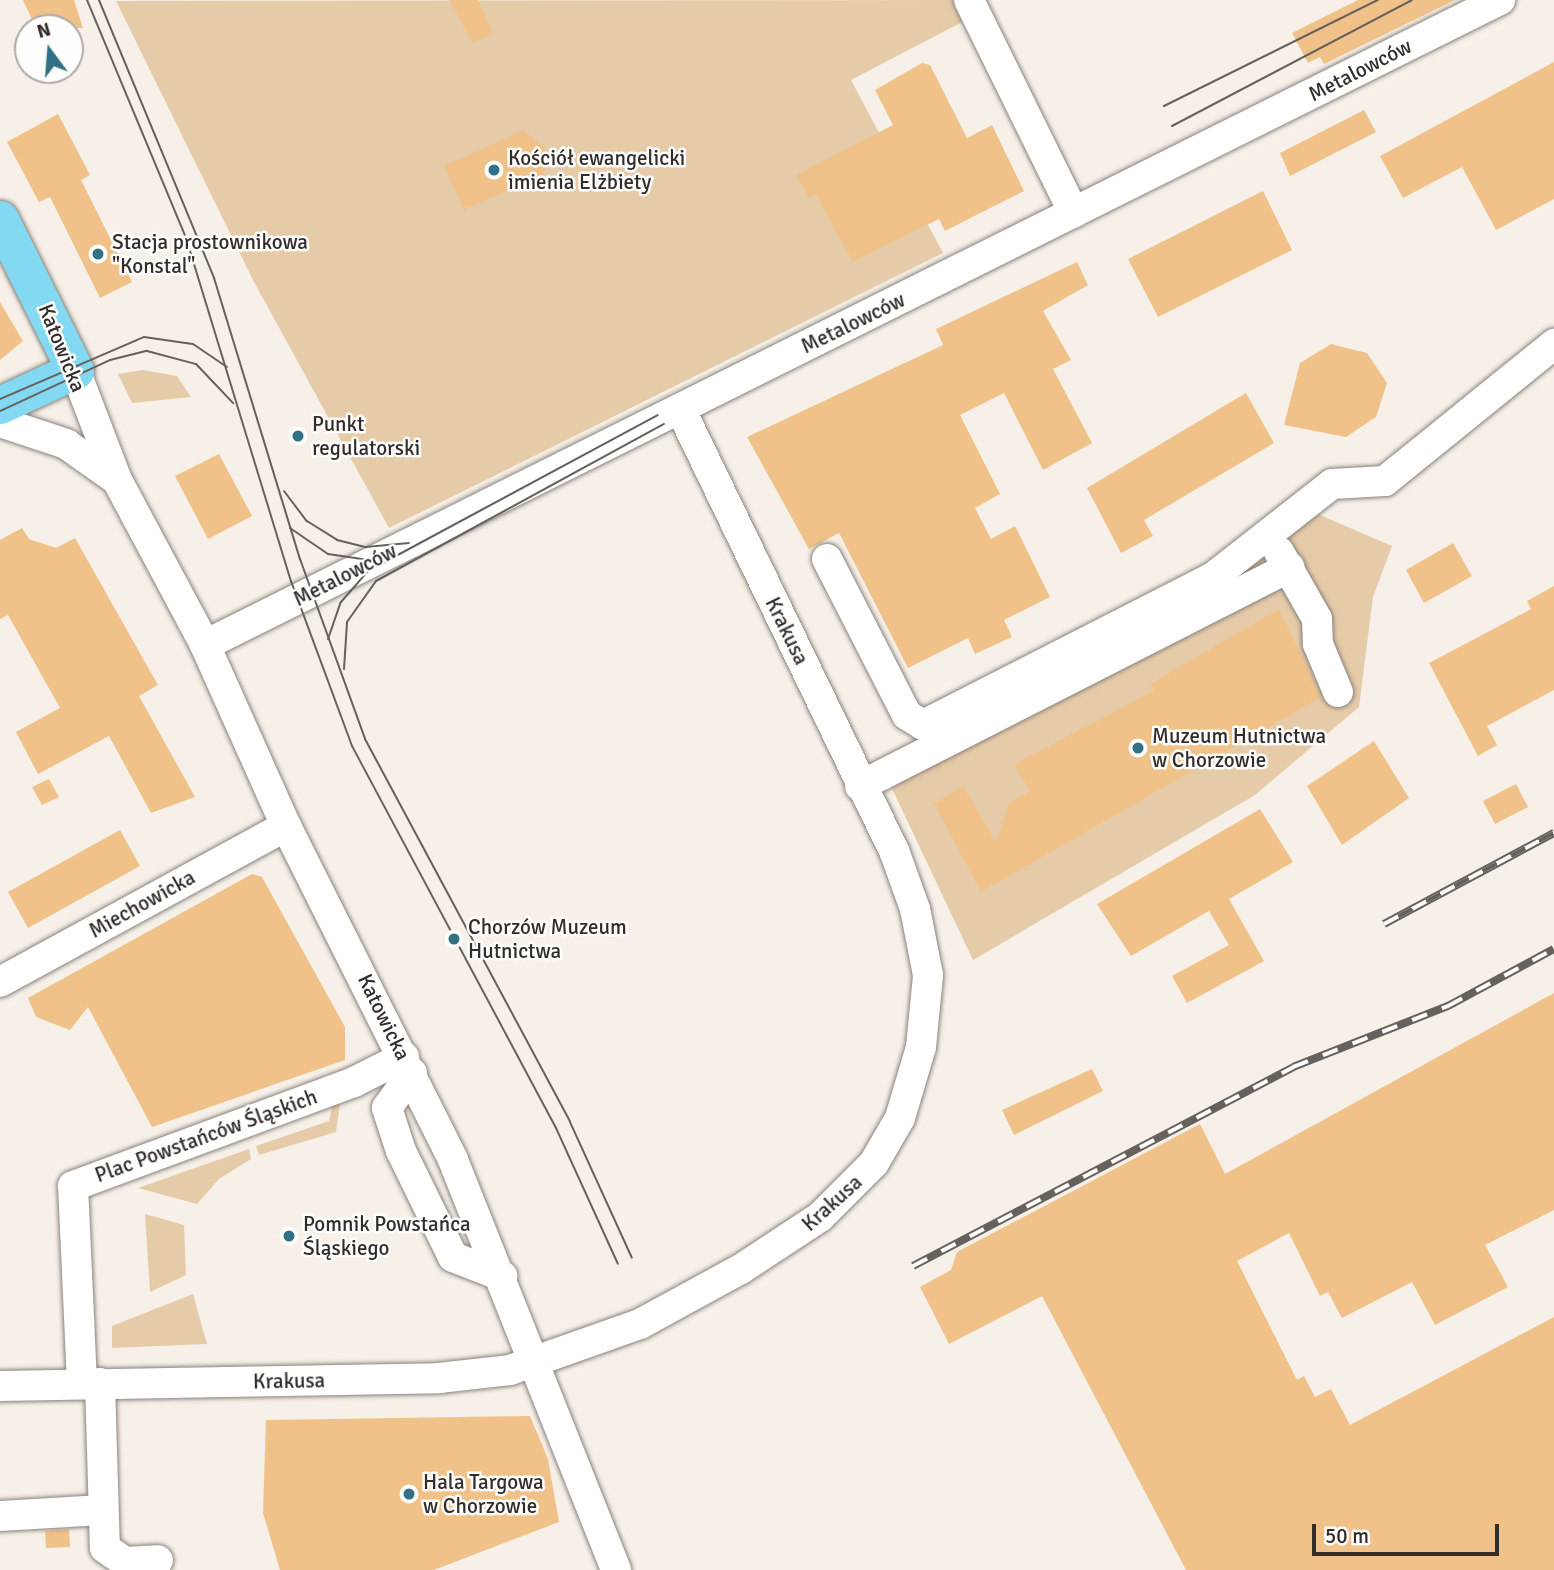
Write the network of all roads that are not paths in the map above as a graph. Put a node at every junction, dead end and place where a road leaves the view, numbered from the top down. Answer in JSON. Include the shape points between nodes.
{"nodes":[{"id":1,"x":969,"y":0,"type":"edge"},
{"id":2,"x":1500,"y":0,"type":"edge"},
{"id":3,"x":1074,"y":213,"type":"junction"},
{"id":4,"x":0,"y":219,"type":"edge"},
{"id":5,"x":1554,"y":344,"type":"edge"},
{"id":6,"x":75,"y":370,"type":"junction"},
{"id":7,"x":0,"y":405,"type":"edge"},
{"id":8,"x":680,"y":409,"type":"junction"},
{"id":9,"x":0,"y":422,"type":"edge"},
{"id":10,"x":117,"y":480,"type":"junction"},
{"id":11,"x":1266,"y":535,"type":"junction"},
{"id":12,"x":827,"y":559,"type":"dead end"},
{"id":13,"x":1289,"y":567,"type":"junction"},
{"id":14,"x":205,"y":645,"type":"junction"},
{"id":15,"x":1338,"y":692,"type":"dead end"},
{"id":16,"x":860,"y":786,"type":"junction"},
{"id":17,"x":285,"y":827,"type":"junction"},
{"id":18,"x":0,"y":982,"type":"edge"},
{"id":19,"x":408,"y":1065,"type":"junction"},
{"id":20,"x":502,"y":1276,"type":"junction"},
{"id":21,"x":537,"y":1362,"type":"junction"},
{"id":22,"x":91,"y":1383,"type":"junction"},
{"id":23,"x":0,"y":1386,"type":"edge"},
{"id":24,"x":100,"y":1510,"type":"junction"},
{"id":25,"x":0,"y":1516,"type":"edge"},
{"id":26,"x":158,"y":1560,"type":"dead end"},
{"id":27,"x":616,"y":1570,"type":"edge"}],
"edges":[{"from":1,"to":3,"type":"street"},
{"from":2,"to":3,"type":"street","name":"Metalowców"},
{"from":3,"to":8,"type":"street","name":"Metalowców"},
{"from":4,"to":6,"type":"main road","name":"Katowicka"},
{"from":5,"to":11,"type":"street","via":[[1385,481],[1332,484]]},
{"from":6,"to":7,"type":"main road"},
{"from":6,"to":10,"type":"street","name":"Katowicka"},
{"from":8,"to":14,"type":"street","name":"Metalowców"},
{"from":8,"to":16,"type":"street","name":"Krakusa"},
{"from":9,"to":10,"type":"street","name":"Katowicka","via":[[66,444]]},
{"from":10,"to":14,"type":"street","name":"Katowicka"},
{"from":11,"to":12,"type":"street","via":[[1212,578],[923,725],[907,715]]},
{"from":11,"to":13,"type":"street"},
{"from":13,"to":15,"type":"street","via":[[1317,619],[1318,645]]},
{"from":13,"to":16,"type":"street"},
{"from":14,"to":17,"type":"street","name":"Katowicka"},
{"from":16,"to":21,"type":"street","name":"Krakusa","via":[[899,864],[929,975],[921,1047],[900,1118],[865,1172],[791,1239],[653,1317]]},
{"from":17,"to":18,"type":"street","name":"Miechowicka"},
{"from":17,"to":19,"type":"street","name":"Katowicka"},
{"from":19,"to":20,"type":"street","name":"Katowicka"},
{"from":19,"to":20,"type":"street","via":[[387,1108],[401,1151],[453,1257]]},
{"from":19,"to":22,"type":"street","name":"Plac Powstańców Śląskich","via":[[73,1186]]},
{"from":20,"to":21,"type":"street","name":"Katowicka"},
{"from":21,"to":22,"type":"street","name":"Krakusa","via":[[439,1378]]},
{"from":21,"to":27,"type":"street","name":"Katowicka"},
{"from":22,"to":23,"type":"street","name":"Krakusa"},
{"from":22,"to":24,"type":"street"},
{"from":24,"to":25,"type":"street"},
{"from":24,"to":26,"type":"street","via":[[105,1548],[114,1558]]}]}
